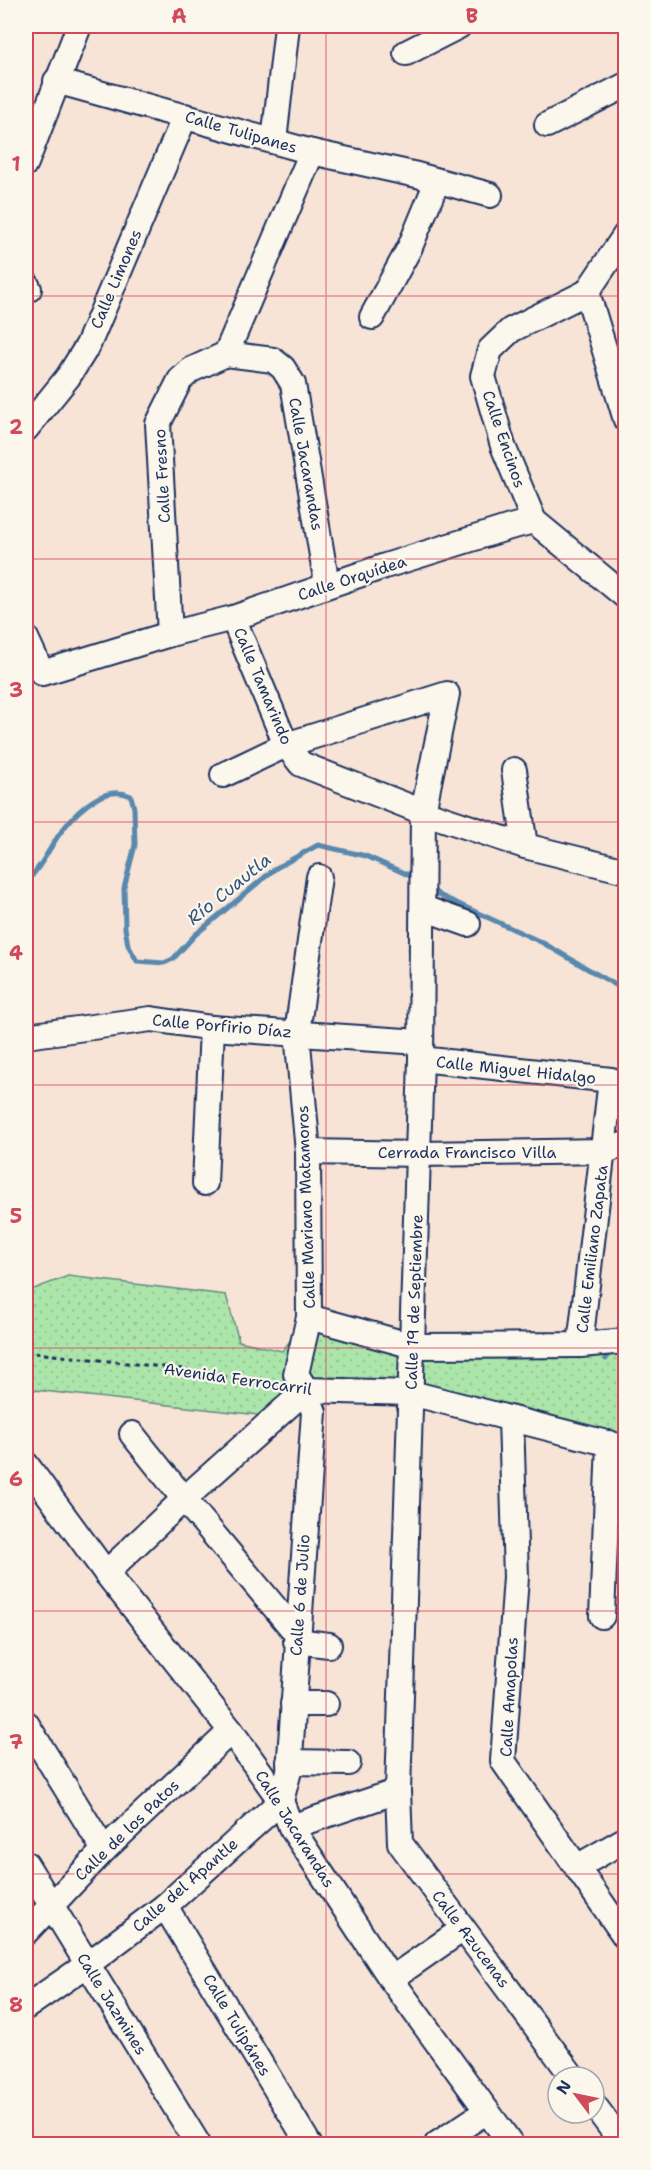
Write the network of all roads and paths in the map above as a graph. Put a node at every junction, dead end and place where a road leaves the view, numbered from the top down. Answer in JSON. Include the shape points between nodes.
{"nodes":[{"id":1,"x":79,"y":26,"type":"edge"},
{"id":2,"x":287,"y":26,"type":"edge"},
{"id":3,"x":459,"y":26,"type":"edge"},
{"id":4,"x":406,"y":53,"type":"dead end"},
{"id":5,"x":56,"y":81,"type":"junction"},
{"id":6,"x":626,"y":85,"type":"edge"},
{"id":7,"x":185,"y":116,"type":"junction"},
{"id":8,"x":547,"y":125,"type":"dead end"},
{"id":9,"x":274,"y":141,"type":"junction"},
{"id":10,"x":312,"y":152,"type":"junction"},
{"id":11,"x":26,"y":163,"type":"edge"},
{"id":12,"x":427,"y":178,"type":"junction"},
{"id":13,"x":490,"y":195,"type":"dead end"},
{"id":14,"x":626,"y":234,"type":"edge"},
{"id":15,"x":587,"y":292,"type":"junction"},
{"id":16,"x":372,"y":318,"type":"dead end"},
{"id":17,"x":226,"y":354,"type":"junction"},
{"id":18,"x":626,"y":420,"type":"edge"},
{"id":19,"x":26,"y":429,"type":"edge"},
{"id":20,"x":534,"y":521,"type":"junction"},
{"id":21,"x":327,"y":585,"type":"junction"},
{"id":22,"x":626,"y":597,"type":"edge"},
{"id":23,"x":233,"y":618,"type":"junction"},
{"id":24,"x":170,"y":634,"type":"junction"},
{"id":25,"x":26,"y":638,"type":"edge"},
{"id":26,"x":286,"y":745,"type":"junction"},
{"id":27,"x":514,"y":770,"type":"dead end"},
{"id":28,"x":223,"y":775,"type":"dead end"},
{"id":29,"x":423,"y":812,"type":"junction"},
{"id":30,"x":525,"y":846,"type":"junction"},
{"id":31,"x":626,"y":871,"type":"edge"},
{"id":32,"x":319,"y":877,"type":"dead end"},
{"id":33,"x":423,"y":909,"type":"junction"},
{"id":34,"x":468,"y":924,"type":"dead end"},
{"id":35,"x":212,"y":1028,"type":"junction"},
{"id":36,"x":297,"y":1033,"type":"junction"},
{"id":37,"x":26,"y":1036,"type":"edge"},
{"id":38,"x":420,"y":1050,"type":"junction"},
{"id":39,"x":611,"y":1080,"type":"joint"},
{"id":40,"x":615,"y":1147,"type":"edge"},
{"id":41,"x":308,"y":1152,"type":"junction"},
{"id":42,"x":418,"y":1154,"type":"junction"},
{"id":43,"x":205,"y":1183,"type":"dead end"},
{"id":44,"x":309,"y":1317,"type":"junction"},
{"id":45,"x":626,"y":1341,"type":"edge"},
{"id":46,"x":580,"y":1345,"type":"junction"},
{"id":47,"x":413,"y":1346,"type":"junction"},
{"id":48,"x":26,"y":1352,"type":"edge"},
{"id":49,"x":306,"y":1390,"type":"junction"},
{"id":50,"x":411,"y":1393,"type":"junction"},
{"id":51,"x":511,"y":1419,"type":"junction"},
{"id":52,"x":132,"y":1434,"type":"dead end"},
{"id":53,"x":617,"y":1445,"type":"edge"},
{"id":54,"x":26,"y":1464,"type":"edge"},
{"id":55,"x":184,"y":1499,"type":"junction"},
{"id":56,"x":106,"y":1573,"type":"junction"},
{"id":57,"x":602,"y":1616,"type":"dead end"},
{"id":58,"x":296,"y":1638,"type":"junction"},
{"id":59,"x":329,"y":1645,"type":"dead end"},
{"id":60,"x":293,"y":1704,"type":"junction"},
{"id":61,"x":326,"y":1704,"type":"dead end"},
{"id":62,"x":26,"y":1723,"type":"edge"},
{"id":63,"x":231,"y":1731,"type":"junction"},
{"id":64,"x":289,"y":1762,"type":"junction"},
{"id":65,"x":348,"y":1763,"type":"dead end"},
{"id":66,"x":398,"y":1791,"type":"junction"},
{"id":67,"x":281,"y":1800,"type":"junction"},
{"id":68,"x":291,"y":1827,"type":"junction"},
{"id":69,"x":626,"y":1839,"type":"edge"},
{"id":70,"x":104,"y":1850,"type":"junction"},
{"id":71,"x":26,"y":1864,"type":"edge"},
{"id":72,"x":577,"y":1867,"type":"junction"},
{"id":73,"x":52,"y":1906,"type":"junction"},
{"id":74,"x":165,"y":1906,"type":"junction"},
{"id":75,"x":463,"y":1929,"type":"junction"},
{"id":76,"x":26,"y":1932,"type":"edge"},
{"id":77,"x":626,"y":1938,"type":"edge"},
{"id":78,"x":88,"y":1964,"type":"junction"},
{"id":79,"x":391,"y":1979,"type":"junction"},
{"id":80,"x":26,"y":2007,"type":"edge"},
{"id":81,"x":564,"y":2065,"type":"edge"},
{"id":82,"x":487,"y":2111,"type":"junction"},
{"id":83,"x":606,"y":2122,"type":"edge"},
{"id":84,"x":198,"y":2145,"type":"edge"},
{"id":85,"x":309,"y":2145,"type":"edge"},
{"id":86,"x":437,"y":2145,"type":"edge"},
{"id":87,"x":511,"y":2145,"type":"edge"},
{"id":88,"x":623,"y":2145,"type":"edge"}],
"edges":[{"from":1,"to":5,"type":"street"},
{"from":2,"to":9,"type":"street"},
{"from":3,"to":4,"type":"street"},
{"from":5,"to":7,"type":"street","name":"Calle Tulipanes"},
{"from":5,"to":11,"type":"street"},
{"from":6,"to":8,"type":"street"},
{"from":7,"to":9,"type":"street","name":"Calle Tulipanes"},
{"from":7,"to":19,"type":"street","name":"Calle Limones","via":[[88,345]]},
{"from":9,"to":10,"type":"street","name":"Calle Tulipanes"},
{"from":10,"to":12,"type":"street","name":"Calle Tulipanes"},
{"from":10,"to":17,"type":"street"},
{"from":12,"to":13,"type":"street","name":"Calle Tulipanes"},
{"from":12,"to":16,"type":"street","via":[[436,184],[410,247]]},
{"from":14,"to":15,"type":"street","name":"Calle Encinos"},
{"from":15,"to":18,"type":"street"},
{"from":15,"to":20,"type":"street","name":"Calle Encinos","via":[[511,330],[490,350],[483,376],[503,446]]},
{"from":17,"to":21,"type":"street","name":"Calle Jacarandas","via":[[273,360],[284,368],[292,384]]},
{"from":17,"to":24,"type":"street","name":"Calle Fresno","via":[[191,370],[180,380],[158,424]]},
{"from":20,"to":21,"type":"street","name":"Calle Orquídea"},
{"from":20,"to":22,"type":"street","name":"Calle Encinos"},
{"from":21,"to":23,"type":"street","name":"Calle Orquídea"},
{"from":23,"to":24,"type":"street","name":"Calle Orquídea"},
{"from":23,"to":26,"type":"street","name":"Calle Tamarindo"},
{"from":24,"to":25,"type":"street","via":[[42,673]]},
{"from":26,"to":28,"type":"street"},
{"from":26,"to":29,"type":"street","name":"Calle Tamarindo","via":[[301,764]]},
{"from":26,"to":29,"type":"street","name":"Calle 19 de Septiembre","via":[[447,694]]},
{"from":27,"to":30,"type":"street"},
{"from":29,"to":30,"type":"street","name":"Calle Tamarindo"},
{"from":29,"to":33,"type":"street","name":"Calle 19 de Septiembre"},
{"from":30,"to":31,"type":"street","name":"Calle Tamarindo"},
{"from":32,"to":36,"type":"street","name":"Calle Mariano Matamoros"},
{"from":33,"to":34,"type":"street"},
{"from":33,"to":38,"type":"street","name":"Calle 19 de Septiembre"},
{"from":35,"to":36,"type":"street","name":"Calle Porfirio Díaz"},
{"from":35,"to":37,"type":"street","name":"Calle Porfirio Díaz","via":[[151,1018]]},
{"from":35,"to":43,"type":"street"},
{"from":36,"to":38,"type":"street","name":"Calle Porfirio Díaz"},
{"from":36,"to":41,"type":"street","name":"Calle Mariano Matamoros"},
{"from":38,"to":39,"type":"street","name":"Calle Miguel Hidalgo"},
{"from":38,"to":42,"type":"street","name":"Calle 19 de Septiembre"},
{"from":39,"to":40,"type":"street","name":"Calle Emiliano Zapata"},
{"from":40,"to":42,"type":"street","name":"Cerrada Francisco Villa"},
{"from":40,"to":46,"type":"street","name":"Calle Emiliano Zapata"},
{"from":41,"to":42,"type":"street","name":"Cerrada Francisco Villa"},
{"from":41,"to":44,"type":"street","name":"Calle Mariano Matamoros"},
{"from":42,"to":47,"type":"street","name":"Calle 19 de Septiembre"},
{"from":44,"to":47,"type":"street"},
{"from":44,"to":49,"type":"street","name":"Calle Mariano Matamoros","via":[[296,1374]]},
{"from":45,"to":46,"type":"street"},
{"from":46,"to":47,"type":"street"},
{"from":47,"to":50,"type":"street","name":"Calle 19 de Septiembre"},
{"from":48,"to":49,"type":"path","name":"Avenida Ferrocarril","via":[[182,1369]]},
{"from":49,"to":50,"type":"street","name":"Avenida Ferrocarril"},
{"from":49,"to":55,"type":"street"},
{"from":49,"to":58,"type":"street","name":"Calle 6 de Julio","via":[[314,1412]]},
{"from":50,"to":51,"type":"street","name":"Avenida Ferrocarril"},
{"from":50,"to":66,"type":"street","name":"Calle 19 de Septiembre"},
{"from":51,"to":53,"type":"street","name":"Avenida Ferrocarril"},
{"from":51,"to":72,"type":"street","name":"Calle Amapolas","via":[[516,1577],[503,1761]]},
{"from":52,"to":55,"type":"street"},
{"from":53,"to":57,"type":"street"},
{"from":54,"to":56,"type":"street","name":"Calle Jacarandas"},
{"from":55,"to":56,"type":"street"},
{"from":55,"to":58,"type":"street"},
{"from":56,"to":63,"type":"street","name":"Calle Jacarandas"},
{"from":58,"to":59,"type":"street"},
{"from":58,"to":60,"type":"street","name":"Calle 6 de Julio"},
{"from":60,"to":61,"type":"street"},
{"from":60,"to":64,"type":"street","name":"Calle 6 de Julio"},
{"from":62,"to":70,"type":"street"},
{"from":63,"to":67,"type":"street","name":"Calle Jacarandas"},
{"from":63,"to":70,"type":"street","name":"Calle de los Patos"},
{"from":64,"to":65,"type":"street"},
{"from":64,"to":67,"type":"street","name":"Calle 6 de Julio"},
{"from":66,"to":68,"type":"street"},
{"from":66,"to":75,"type":"street","name":"Calle Azucenas","via":[[400,1844]]},
{"from":67,"to":68,"type":"street","name":"Calle Jacarandas"},
{"from":67,"to":74,"type":"street","name":"Calle del Apantle"},
{"from":68,"to":79,"type":"street","name":"Calle Jacarandas"},
{"from":69,"to":72,"type":"street"},
{"from":70,"to":73,"type":"street","name":"Calle de los Patos"},
{"from":71,"to":73,"type":"street","name":"Calle Jazmines"},
{"from":72,"to":77,"type":"street","name":"Calle Amapolas"},
{"from":73,"to":76,"type":"street","name":"Calle de los Patos"},
{"from":73,"to":78,"type":"street","name":"Calle Jazmines"},
{"from":74,"to":78,"type":"street","name":"Calle del Apantle"},
{"from":74,"to":85,"type":"street","name":"Calle Tulipánes"},
{"from":75,"to":79,"type":"street"},
{"from":75,"to":81,"type":"street","name":"Calle Azucenas"},
{"from":78,"to":80,"type":"street","name":"Calle del Apantle"},
{"from":78,"to":84,"type":"street","name":"Calle Jazmines"},
{"from":79,"to":82,"type":"street","name":"Calle Jacarandas"},
{"from":82,"to":86,"type":"street"},
{"from":82,"to":87,"type":"street","name":"Calle Jacarandas"},
{"from":83,"to":88,"type":"street"}]}
